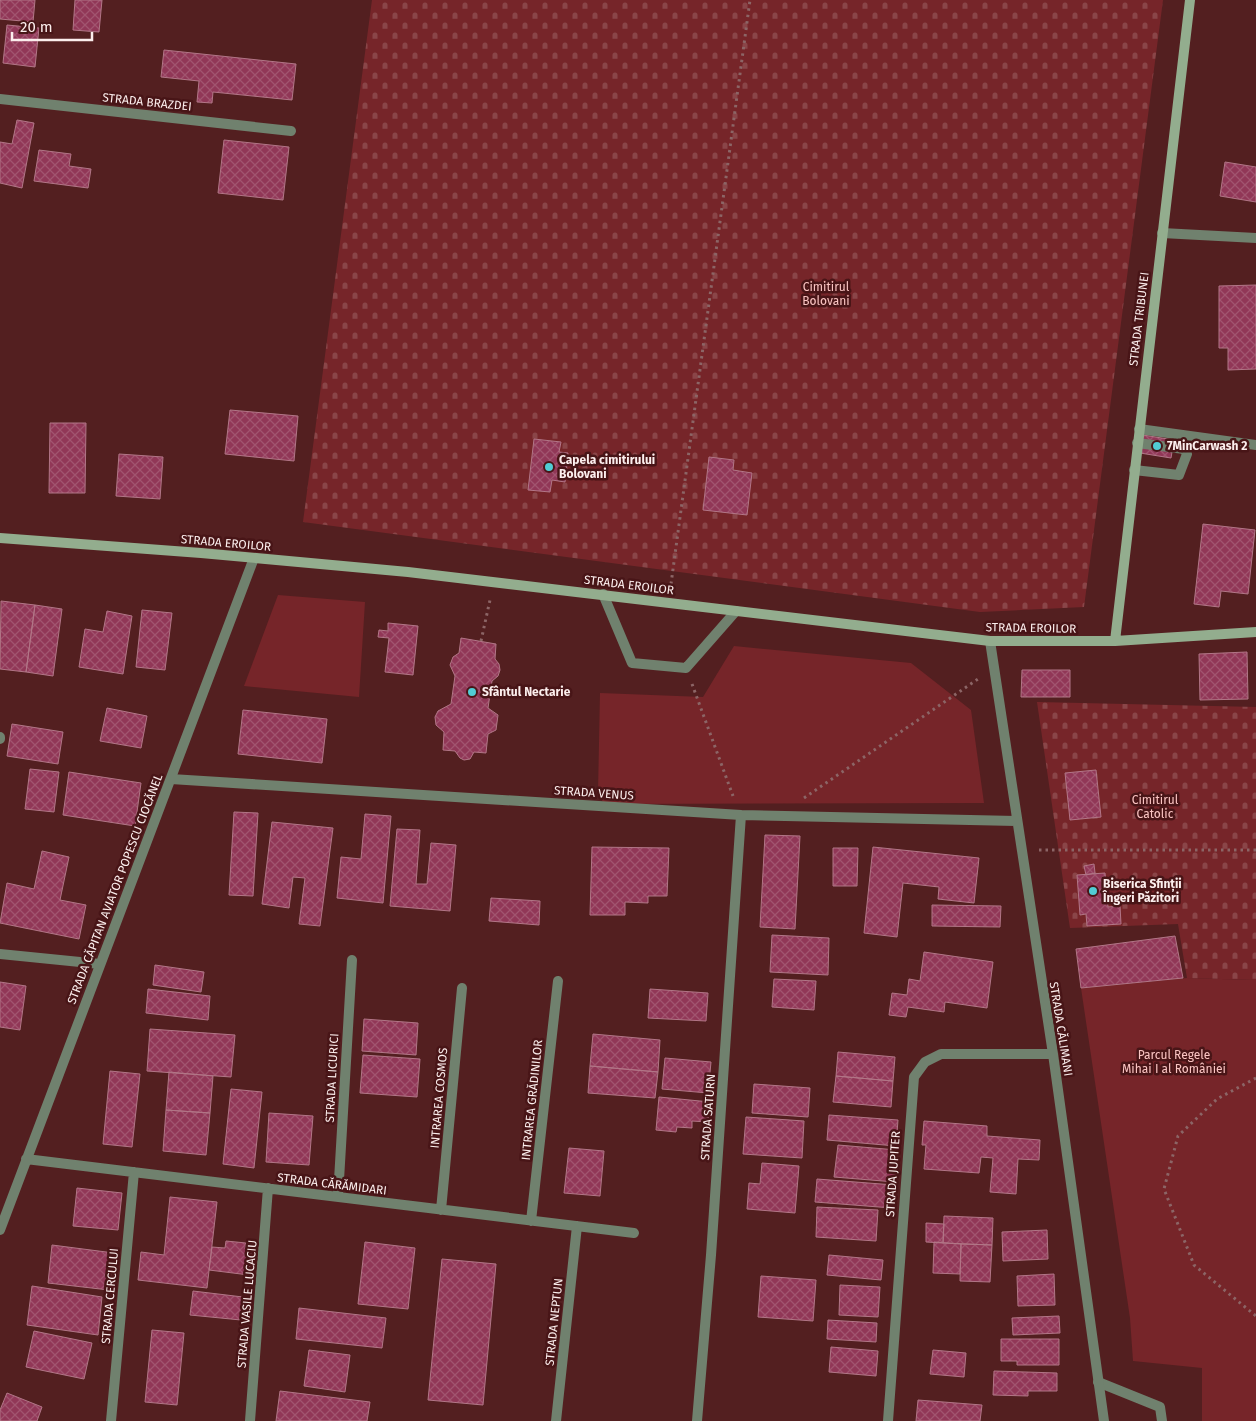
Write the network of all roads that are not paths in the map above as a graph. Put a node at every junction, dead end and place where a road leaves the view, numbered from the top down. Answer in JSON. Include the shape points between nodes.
{"nodes":[{"id":1,"x":1190,"y":0,"type":"edge"},
{"id":2,"x":0,"y":99,"type":"edge"},
{"id":3,"x":291,"y":131,"type":"dead end"},
{"id":4,"x":1162,"y":233,"type":"junction"},
{"id":5,"x":1256,"y":238,"type":"edge"},
{"id":6,"x":1139,"y":429,"type":"junction"},
{"id":7,"x":1137,"y":443,"type":"junction"},
{"id":8,"x":1256,"y":445,"type":"edge"},
{"id":9,"x":1134,"y":470,"type":"junction"},
{"id":10,"x":0,"y":538,"type":"edge"},
{"id":11,"x":254,"y":558,"type":"junction"},
{"id":12,"x":603,"y":594,"type":"junction"},
{"id":13,"x":736,"y":611,"type":"junction"},
{"id":14,"x":1256,"y":632,"type":"edge"},
{"id":15,"x":990,"y":641,"type":"junction"},
{"id":16,"x":1115,"y":641,"type":"junction"},
{"id":17,"x":171,"y":779,"type":"junction"},
{"id":18,"x":741,"y":815,"type":"junction"},
{"id":19,"x":1016,"y":821,"type":"junction"},
{"id":20,"x":0,"y":954,"type":"edge"},
{"id":21,"x":352,"y":960,"type":"dead end"},
{"id":22,"x":100,"y":964,"type":"junction"},
{"id":23,"x":558,"y":982,"type":"dead end"},
{"id":24,"x":462,"y":988,"type":"dead end"},
{"id":25,"x":1053,"y":1054,"type":"junction"},
{"id":26,"x":26,"y":1159,"type":"junction"},
{"id":27,"x":134,"y":1172,"type":"junction"},
{"id":28,"x":268,"y":1188,"type":"junction"},
{"id":29,"x":338,"y":1197,"type":"junction"},
{"id":30,"x":441,"y":1210,"type":"junction"},
{"id":31,"x":531,"y":1220,"type":"junction"},
{"id":32,"x":577,"y":1226,"type":"junction"},
{"id":33,"x":0,"y":1230,"type":"edge"},
{"id":34,"x":634,"y":1233,"type":"dead end"},
{"id":35,"x":1098,"y":1382,"type":"junction"},
{"id":36,"x":111,"y":1421,"type":"edge"},
{"id":37,"x":250,"y":1421,"type":"edge"},
{"id":38,"x":556,"y":1421,"type":"edge"},
{"id":39,"x":697,"y":1421,"type":"edge"},
{"id":40,"x":888,"y":1421,"type":"edge"},
{"id":41,"x":1104,"y":1421,"type":"edge"},
{"id":42,"x":1162,"y":1421,"type":"edge"}],
"edges":[{"from":1,"to":4,"type":"street","name":"STRADA TRIBUNEI"},
{"from":2,"to":3,"type":"street","name":"STRADA BRAZDEI"},
{"from":4,"to":5,"type":"street"},
{"from":4,"to":6,"type":"street","name":"STRADA TRIBUNEI"},
{"from":6,"to":7,"type":"street","name":"STRADA TRIBUNEI"},
{"from":6,"to":8,"type":"street"},
{"from":7,"to":9,"type":"street","name":"STRADA TRIBUNEI"},
{"from":7,"to":9,"type":"street","via":[[1184,449],[1187,454],[1179,474]]},
{"from":9,"to":16,"type":"street","name":"STRADA TRIBUNEI"},
{"from":10,"to":11,"type":"street","name":"STRADA EROILOR"},
{"from":11,"to":12,"type":"street","name":"STRADA EROILOR"},
{"from":11,"to":17,"type":"street","name":"STRADA CĂPITAN AVIATOR POPESCU CIOCĂNEL"},
{"from":12,"to":13,"type":"street","name":"STRADA EROILOR"},
{"from":12,"to":13,"type":"street","via":[[632,663],[686,668]]},
{"from":13,"to":15,"type":"street","name":"STRADA EROILOR"},
{"from":14,"to":16,"type":"street","name":"STRADA EROILOR"},
{"from":15,"to":16,"type":"street","name":"STRADA EROILOR"},
{"from":15,"to":19,"type":"street","name":"STRADA CĂLIMANI"},
{"from":17,"to":18,"type":"street","name":"STRADA VENUS"},
{"from":17,"to":22,"type":"street","name":"STRADA CĂPITAN AVIATOR POPESCU CIOCĂNEL"},
{"from":18,"to":19,"type":"street","name":"STRADA VENUS"},
{"from":18,"to":39,"type":"street","name":"STRADA SATURN"},
{"from":19,"to":25,"type":"street","name":"STRADA CĂLIMANI"},
{"from":20,"to":22,"type":"street"},
{"from":21,"to":29,"type":"street","name":"STRADA LICURICI"},
{"from":22,"to":26,"type":"street","name":"STRADA CĂPITAN AVIATOR POPESCU CIOCĂNEL"},
{"from":23,"to":31,"type":"street","name":"INTRAREA GRĂDINILOR"},
{"from":24,"to":30,"type":"street","name":"INTRAREA COSMOS"},
{"from":25,"to":35,"type":"street","name":"STRADA CĂLIMANI"},
{"from":25,"to":40,"type":"street","name":"STRADA JUPITER","via":[[941,1054],[926,1062],[914,1077]]},
{"from":26,"to":27,"type":"street","name":"STRADA CĂRĂMIDARI"},
{"from":26,"to":33,"type":"street","name":"STRADA CĂPITAN AVIATOR POPESCU CIOCĂNEL"},
{"from":27,"to":28,"type":"street","name":"STRADA CĂRĂMIDARI"},
{"from":27,"to":36,"type":"street","name":"STRADA CERCULUI"},
{"from":28,"to":29,"type":"street","name":"STRADA CĂRĂMIDARI"},
{"from":28,"to":37,"type":"street","name":"STRADA VASILE LUCACIU"},
{"from":29,"to":30,"type":"street","name":"STRADA CĂRĂMIDARI"},
{"from":30,"to":31,"type":"street","name":"STRADA CĂRĂMIDARI"},
{"from":31,"to":32,"type":"street","name":"STRADA CĂRĂMIDARI"},
{"from":32,"to":34,"type":"street","name":"STRADA CĂRĂMIDARI"},
{"from":32,"to":38,"type":"street","name":"STRADA NEPTUN"},
{"from":35,"to":41,"type":"street","name":"STRADA CĂLIMANI"},
{"from":35,"to":42,"type":"street","via":[[1160,1407]]}]}
